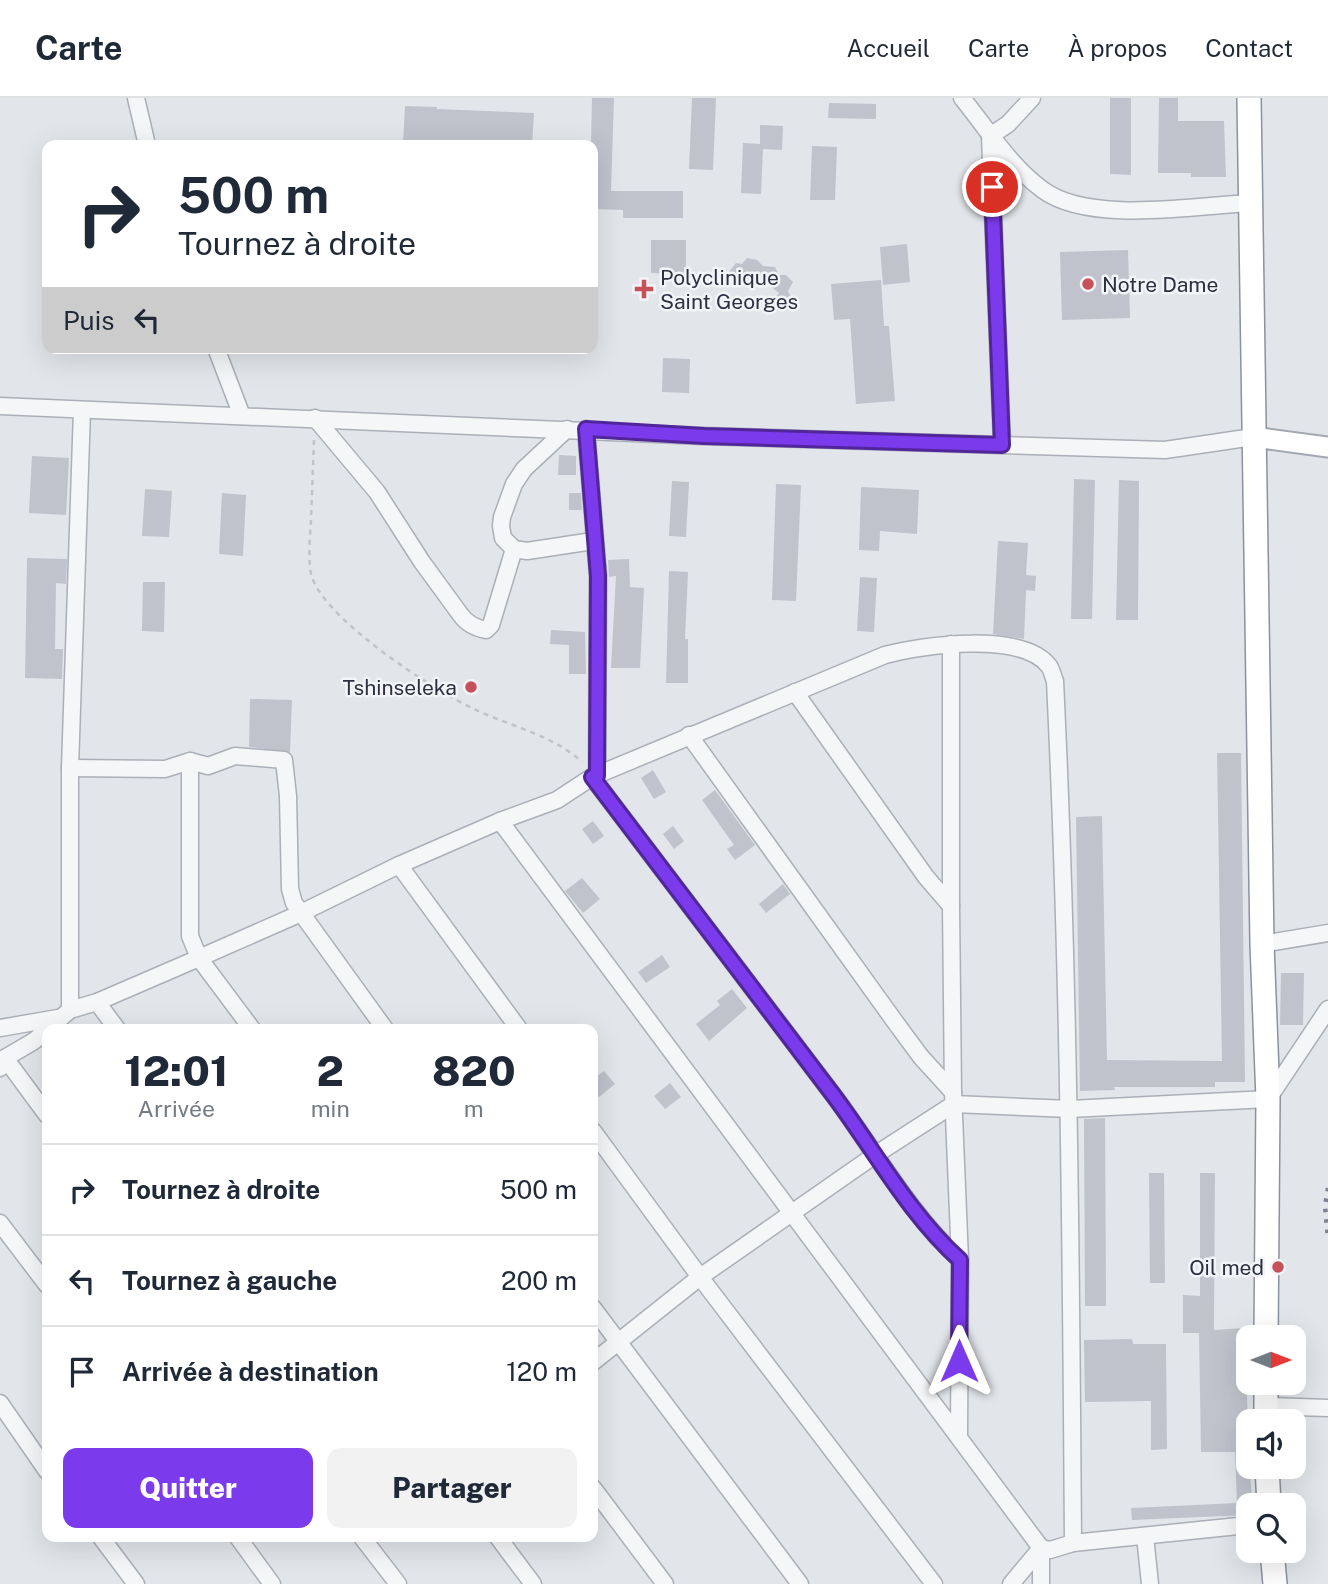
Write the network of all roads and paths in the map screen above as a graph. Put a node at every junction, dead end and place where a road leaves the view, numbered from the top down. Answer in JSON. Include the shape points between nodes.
{"nodes":[{"id":1,"x":136,"y":98,"type":"edge"},
{"id":2,"x":1248,"y":98,"type":"edge"},
{"id":3,"x":961,"y":99,"type":"edge"},
{"id":4,"x":1027,"y":101,"type":"edge"},
{"id":5,"x":990,"y":136,"type":"junction"},
{"id":6,"x":146,"y":140,"type":"edge"},
{"id":7,"x":1248,"y":203,"type":"junction"},
{"id":8,"x":218,"y":354,"type":"edge"},
{"id":9,"x":0,"y":406,"type":"edge"},
{"id":10,"x":82,"y":410,"type":"junction"},
{"id":11,"x":242,"y":416,"type":"junction"},
{"id":12,"x":315,"y":418,"type":"junction"},
{"id":13,"x":567,"y":429,"type":"junction"},
{"id":14,"x":586,"y":429,"type":"junction"},
{"id":15,"x":1253,"y":437,"type":"junction"},
{"id":16,"x":1002,"y":445,"type":"junction"},
{"id":17,"x":1328,"y":447,"type":"edge"},
{"id":18,"x":593,"y":541,"type":"junction"},
{"id":19,"x":514,"y":549,"type":"junction"},
{"id":20,"x":951,"y":644,"type":"junction"},
{"id":21,"x":795,"y":692,"type":"junction"},
{"id":22,"x":689,"y":735,"type":"junction"},
{"id":23,"x":190,"y":761,"type":"junction"},
{"id":24,"x":70,"y":768,"type":"junction"},
{"id":25,"x":595,"y":776,"type":"junction"},
{"id":26,"x":500,"y":821,"type":"junction"},
{"id":27,"x":399,"y":866,"type":"junction"},
{"id":28,"x":951,"y":906,"type":"junction"},
{"id":29,"x":299,"y":914,"type":"junction"},
{"id":30,"x":1328,"y":933,"type":"edge"},
{"id":31,"x":1262,"y":944,"type":"junction"},
{"id":32,"x":199,"y":958,"type":"junction"},
{"id":33,"x":97,"y":1002,"type":"junction"},
{"id":34,"x":1328,"y":1009,"type":"edge"},
{"id":35,"x":64,"y":1014,"type":"junction"},
{"id":36,"x":53,"y":1024,"type":"edge"},
{"id":37,"x":113,"y":1024,"type":"edge"},
{"id":38,"x":248,"y":1024,"type":"edge"},
{"id":39,"x":381,"y":1024,"type":"edge"},
{"id":40,"x":515,"y":1024,"type":"edge"},
{"id":41,"x":0,"y":1028,"type":"edge"},
{"id":42,"x":42,"y":1034,"type":"edge"},
{"id":43,"x":3,"y":1063,"type":"edge"},
{"id":44,"x":953,"y":1098,"type":"junction"},
{"id":45,"x":1268,"y":1099,"type":"junction"},
{"id":46,"x":42,"y":1109,"type":"edge"},
{"id":47,"x":1070,"y":1109,"type":"junction"},
{"id":48,"x":598,"y":1138,"type":"edge"},
{"id":49,"x":875,"y":1155,"type":"junction"},
{"id":50,"x":791,"y":1214,"type":"junction"},
{"id":51,"x":0,"y":1223,"type":"edge"},
{"id":52,"x":960,"y":1260,"type":"junction"},
{"id":53,"x":701,"y":1277,"type":"junction"},
{"id":54,"x":42,"y":1278,"type":"edge"},
{"id":55,"x":598,"y":1314,"type":"edge"},
{"id":56,"x":1266,"y":1325,"type":"edge"},
{"id":57,"x":620,"y":1343,"type":"junction"},
{"id":58,"x":598,"y":1358,"type":"edge"},
{"id":59,"x":0,"y":1403,"type":"edge"},
{"id":60,"x":1328,"y":1408,"type":"edge"},
{"id":61,"x":1306,"y":1410,"type":"edge"},
{"id":62,"x":959,"y":1437,"type":"junction"},
{"id":63,"x":42,"y":1464,"type":"edge"},
{"id":64,"x":598,"y":1495,"type":"edge"},
{"id":65,"x":1236,"y":1526,"type":"edge"},
{"id":66,"x":1145,"y":1536,"type":"junction"},
{"id":67,"x":104,"y":1542,"type":"edge"},
{"id":68,"x":241,"y":1542,"type":"edge"},
{"id":69,"x":366,"y":1542,"type":"edge"},
{"id":70,"x":502,"y":1542,"type":"edge"},
{"id":71,"x":1073,"y":1543,"type":"junction"},
{"id":72,"x":1041,"y":1548,"type":"junction"},
{"id":73,"x":1273,"y":1563,"type":"edge"},
{"id":74,"x":136,"y":1584,"type":"edge"},
{"id":75,"x":272,"y":1584,"type":"edge"},
{"id":76,"x":398,"y":1584,"type":"edge"},
{"id":77,"x":533,"y":1584,"type":"edge"},
{"id":78,"x":665,"y":1584,"type":"edge"},
{"id":79,"x":800,"y":1584,"type":"edge"},
{"id":80,"x":934,"y":1584,"type":"edge"},
{"id":81,"x":1011,"y":1584,"type":"edge"},
{"id":82,"x":1041,"y":1584,"type":"edge"},
{"id":83,"x":1150,"y":1584,"type":"edge"},
{"id":84,"x":1275,"y":1584,"type":"edge"}],
"edges":[{"from":1,"to":6,"type":"street"},
{"from":2,"to":7,"type":"highway"},
{"from":3,"to":5,"type":"street"},
{"from":4,"to":5,"type":"street","via":[[1008,124]]},
{"from":5,"to":7,"type":"street","via":[[1046,192],[1084,207],[1121,211]]},
{"from":5,"to":16,"type":"street"},
{"from":7,"to":15,"type":"highway"},
{"from":8,"to":11,"type":"street"},
{"from":9,"to":10,"type":"street"},
{"from":10,"to":11,"type":"street"},
{"from":10,"to":24,"type":"street"},
{"from":11,"to":12,"type":"street"},
{"from":12,"to":13,"type":"street"},
{"from":12,"to":19,"type":"street","via":[[377,492],[466,622],[478,629],[491,625]]},
{"from":12,"to":25,"type":"path","via":[[310,541],[312,575],[322,594],[361,636],[408,670],[471,708],[567,748]]},
{"from":13,"to":14,"type":"street"},
{"from":13,"to":19,"type":"street","via":[[524,469],[506,502],[503,538]]},
{"from":14,"to":16,"type":"street"},
{"from":14,"to":18,"type":"street"},
{"from":15,"to":16,"type":"street","via":[[1165,450]]},
{"from":15,"to":17,"type":"main road"},
{"from":15,"to":31,"type":"highway"},
{"from":18,"to":19,"type":"street"},
{"from":18,"to":25,"type":"street","via":[[598,601]]},
{"from":20,"to":21,"type":"street","via":[[885,655]]},
{"from":20,"to":28,"type":"street"},
{"from":20,"to":47,"type":"street","via":[[1015,647],[1049,666],[1055,681]]},
{"from":21,"to":22,"type":"street"},
{"from":21,"to":28,"type":"street"},
{"from":22,"to":25,"type":"street"},
{"from":22,"to":44,"type":"street"},
{"from":23,"to":24,"type":"street","via":[[165,769]]},
{"from":23,"to":29,"type":"street","via":[[208,766],[234,756],[284,760],[289,889]]},
{"from":23,"to":32,"type":"street","via":[[188,918]]},
{"from":24,"to":35,"type":"street"},
{"from":25,"to":26,"type":"street","via":[[557,800]]},
{"from":25,"to":49,"type":"street"},
{"from":26,"to":27,"type":"street"},
{"from":26,"to":50,"type":"street"},
{"from":27,"to":29,"type":"street"},
{"from":27,"to":40,"type":"street"},
{"from":28,"to":44,"type":"street"},
{"from":29,"to":32,"type":"street"},
{"from":29,"to":39,"type":"street"},
{"from":30,"to":31,"type":"street"},
{"from":31,"to":45,"type":"highway"},
{"from":32,"to":33,"type":"street"},
{"from":32,"to":38,"type":"street"},
{"from":33,"to":35,"type":"street"},
{"from":33,"to":37,"type":"street"},
{"from":34,"to":45,"type":"street"},
{"from":35,"to":36,"type":"street"},
{"from":35,"to":41,"type":"street"},
{"from":42,"to":43,"type":"street"},
{"from":43,"to":46,"type":"street"},
{"from":44,"to":47,"type":"street"},
{"from":44,"to":49,"type":"street"},
{"from":44,"to":52,"type":"street"},
{"from":45,"to":47,"type":"street"},
{"from":45,"to":56,"type":"highway"},
{"from":47,"to":71,"type":"street"},
{"from":48,"to":53,"type":"street"},
{"from":49,"to":50,"type":"street"},
{"from":49,"to":52,"type":"street","via":[[923,1222]]},
{"from":50,"to":53,"type":"street"},
{"from":50,"to":62,"type":"street"},
{"from":51,"to":54,"type":"street"},
{"from":52,"to":62,"type":"street"},
{"from":53,"to":57,"type":"street"},
{"from":53,"to":80,"type":"street"},
{"from":55,"to":57,"type":"street"},
{"from":57,"to":58,"type":"street"},
{"from":57,"to":79,"type":"street"},
{"from":59,"to":63,"type":"street"},
{"from":60,"to":61,"type":"street"},
{"from":62,"to":72,"type":"street"},
{"from":64,"to":78,"type":"street"},
{"from":65,"to":66,"type":"street"},
{"from":66,"to":71,"type":"street"},
{"from":66,"to":83,"type":"street"},
{"from":67,"to":74,"type":"street"},
{"from":68,"to":75,"type":"street"},
{"from":69,"to":76,"type":"street"},
{"from":70,"to":77,"type":"street"},
{"from":71,"to":72,"type":"street"},
{"from":72,"to":81,"type":"street"},
{"from":72,"to":82,"type":"street"},
{"from":73,"to":84,"type":"highway"}]}
